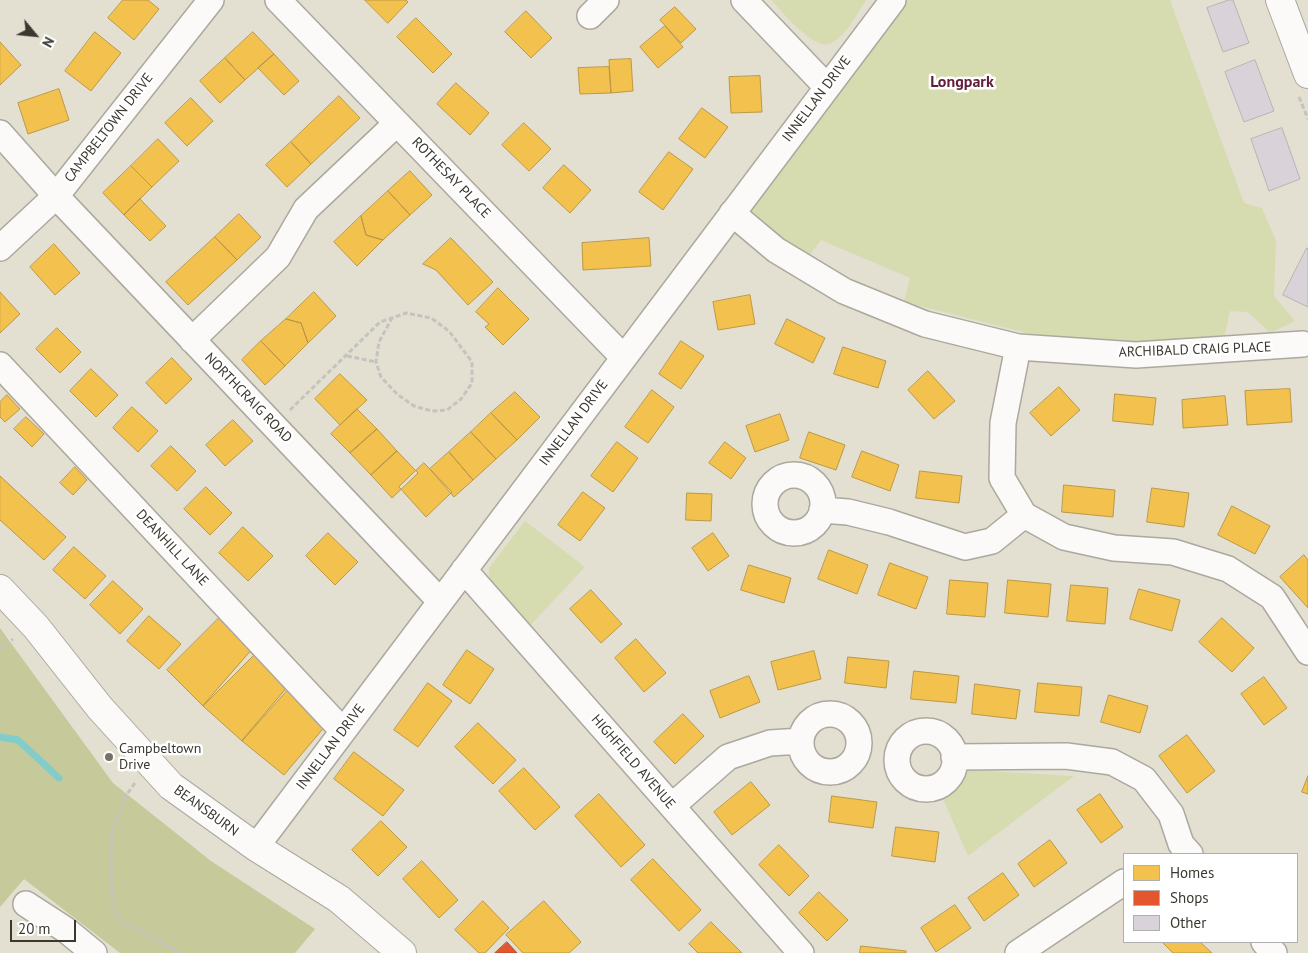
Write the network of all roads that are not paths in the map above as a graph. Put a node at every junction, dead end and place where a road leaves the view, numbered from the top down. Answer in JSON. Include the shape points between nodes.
{"nodes":[{"id":1,"x":211,"y":0,"type":"edge"},
{"id":2,"x":278,"y":0,"type":"edge"},
{"id":3,"x":744,"y":0,"type":"edge"},
{"id":4,"x":893,"y":0,"type":"edge"},
{"id":5,"x":1280,"y":0,"type":"edge"},
{"id":6,"x":1308,"y":74,"type":"edge"},
{"id":7,"x":826,"y":86,"type":"junction"},
{"id":8,"x":396,"y":122,"type":"junction"},
{"id":9,"x":0,"y":133,"type":"edge"},
{"id":10,"x":56,"y":196,"type":"junction"},
{"id":11,"x":732,"y":213,"type":"junction"},
{"id":12,"x":0,"y":248,"type":"edge"},
{"id":13,"x":192,"y":340,"type":"junction"},
{"id":14,"x":1303,"y":344,"type":"dead end"},
{"id":15,"x":1018,"y":347,"type":"junction"},
{"id":16,"x":624,"y":357,"type":"junction"},
{"id":17,"x":0,"y":365,"type":"edge"},
{"id":18,"x":822,"y":510,"type":"dead end"},
{"id":19,"x":1024,"y":515,"type":"junction"},
{"id":20,"x":464,"y":570,"type":"junction"},
{"id":21,"x":0,"y":589,"type":"edge"},
{"id":22,"x":440,"y":601,"type":"junction"},
{"id":23,"x":1308,"y":652,"type":"edge"},
{"id":24,"x":343,"y":731,"type":"junction"},
{"id":25,"x":801,"y":740,"type":"dead end"},
{"id":26,"x":954,"y":757,"type":"dead end"},
{"id":27,"x":672,"y":806,"type":"junction"},
{"id":28,"x":256,"y":847,"type":"junction"},
{"id":29,"x":1179,"y":851,"type":"edge"},
{"id":30,"x":1123,"y":883,"type":"edge"},
{"id":31,"x":26,"y":904,"type":"dead end"},
{"id":32,"x":1265,"y":943,"type":"edge"},
{"id":33,"x":94,"y":953,"type":"edge"},
{"id":34,"x":402,"y":953,"type":"edge"},
{"id":35,"x":801,"y":953,"type":"edge"},
{"id":36,"x":1018,"y":953,"type":"edge"},
{"id":37,"x":1274,"y":953,"type":"edge"}],
"edges":[{"from":1,"to":10,"type":"street","name":"CAMPBELTOWN DRIVE"},
{"from":2,"to":8,"type":"street","name":"ROTHESAY PLACE"},
{"from":3,"to":7,"type":"street"},
{"from":4,"to":7,"type":"street","name":"INNELLAN DRIVE"},
{"from":5,"to":6,"type":"main road"},
{"from":7,"to":11,"type":"street","name":"INNELLAN DRIVE"},
{"from":8,"to":13,"type":"street","via":[[306,209],[278,257]]},
{"from":8,"to":16,"type":"street","name":"ROTHESAY PLACE"},
{"from":9,"to":10,"type":"street","name":"NORTHCRAIG ROAD"},
{"from":10,"to":12,"type":"street","name":"CAMPBELTOWN DRIVE"},
{"from":10,"to":13,"type":"street","name":"NORTHCRAIG ROAD","via":[[133,293]]},
{"from":11,"to":15,"type":"street","name":"ARCHIBALD CRAIG PLACE","via":[[776,250],[844,291],[925,324]]},
{"from":11,"to":16,"type":"street","name":"INNELLAN DRIVE"},
{"from":13,"to":22,"type":"street","name":"NORTHCRAIG ROAD","via":[[274,425],[320,488]]},
{"from":14,"to":15,"type":"street","name":"ARCHIBALD CRAIG PLACE","via":[[1136,355]]},
{"from":15,"to":19,"type":"street","via":[[1003,422],[1002,478]]},
{"from":16,"to":20,"type":"street","name":"INNELLAN DRIVE"},
{"from":17,"to":24,"type":"street","name":"DEANHILL LANE"},
{"from":18,"to":19,"type":"street","via":[[872,518],[966,547],[992,541]]},
{"from":19,"to":23,"type":"street","via":[[1064,537],[1114,548],[1173,552],[1228,569],[1272,597]]},
{"from":20,"to":22,"type":"street","name":"INNELLAN DRIVE"},
{"from":20,"to":27,"type":"street","name":"HIGHFIELD AVENUE"},
{"from":21,"to":28,"type":"main road","name":"BEANSBURN","via":[[171,786]]},
{"from":22,"to":24,"type":"street","name":"INNELLAN DRIVE"},
{"from":24,"to":28,"type":"street","name":"INNELLAN DRIVE"},
{"from":25,"to":27,"type":"street","via":[[770,743],[728,757]]},
{"from":26,"to":29,"type":"street","via":[[1066,756],[1112,762],[1144,779],[1171,814]]},
{"from":27,"to":35,"type":"street","name":"HIGHFIELD AVENUE"},
{"from":28,"to":34,"type":"main road","name":"BEANSBURN","via":[[339,899]]},
{"from":30,"to":36,"type":"street"},
{"from":31,"to":33,"type":"street"},
{"from":32,"to":37,"type":"street"}]}
